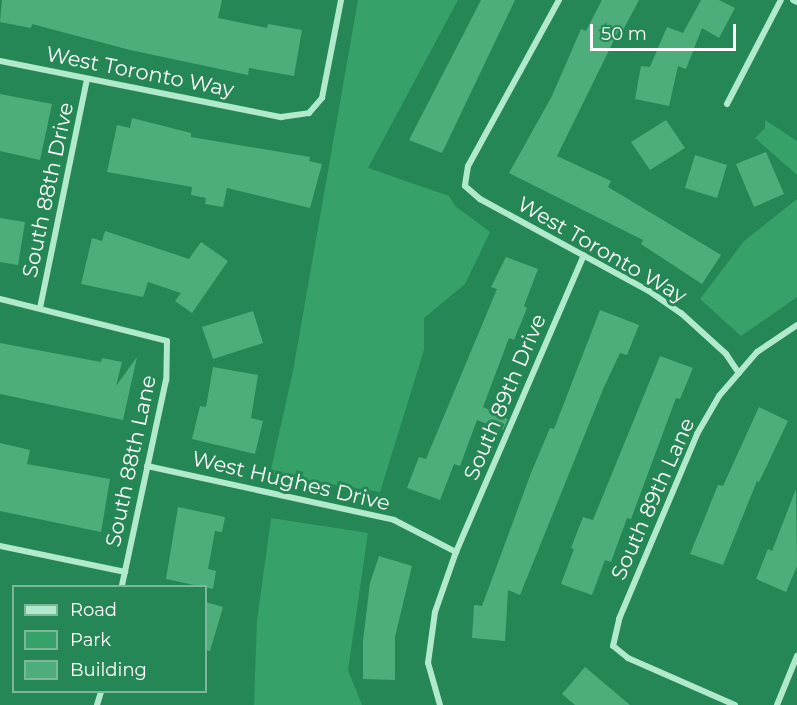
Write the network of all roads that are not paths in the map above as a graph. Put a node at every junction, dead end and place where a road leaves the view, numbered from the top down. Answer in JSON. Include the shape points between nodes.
{"nodes":[{"id":1,"x":341,"y":0,"type":"edge"},
{"id":2,"x":559,"y":0,"type":"edge"},
{"id":3,"x":781,"y":0,"type":"edge"},
{"id":4,"x":0,"y":61,"type":"edge"},
{"id":5,"x":87,"y":80,"type":"junction"},
{"id":6,"x":727,"y":104,"type":"dead end"},
{"id":7,"x":584,"y":255,"type":"junction"},
{"id":8,"x":0,"y":299,"type":"edge"},
{"id":9,"x":40,"y":308,"type":"junction"},
{"id":10,"x":797,"y":325,"type":"edge"},
{"id":11,"x":739,"y":373,"type":"junction"},
{"id":12,"x":147,"y":466,"type":"junction"},
{"id":13,"x":0,"y":546,"type":"edge"},
{"id":14,"x":456,"y":552,"type":"junction"},
{"id":15,"x":125,"y":572,"type":"junction"},
{"id":16,"x":122,"y":585,"type":"edge"},
{"id":17,"x":797,"y":656,"type":"edge"},
{"id":18,"x":440,"y":705,"type":"edge"},
{"id":19,"x":735,"y":705,"type":"edge"},
{"id":20,"x":777,"y":705,"type":"edge"}],
"edges":[{"from":1,"to":5,"type":"street","name":"West Toronto Way","via":[[322,98],[309,113],[281,117]]},
{"from":2,"to":7,"type":"street","name":"West Toronto Way","via":[[468,166],[465,186],[480,199]]},
{"from":3,"to":6,"type":"street"},
{"from":4,"to":5,"type":"street","name":"West Toronto Way"},
{"from":5,"to":9,"type":"street","name":"South 88th Drive"},
{"from":7,"to":11,"type":"street","name":"West Toronto Way","via":[[681,313],[726,354]]},
{"from":7,"to":14,"type":"street","name":"South 89th Drive"},
{"from":8,"to":9,"type":"street"},
{"from":9,"to":12,"type":"street","name":"South 88th Lane","via":[[167,341],[166,380]]},
{"from":10,"to":11,"type":"street","via":[[758,352]]},
{"from":11,"to":19,"type":"street","name":"South 89th Lane","via":[[719,396],[697,434],[619,620],[613,646],[628,658]]},
{"from":12,"to":14,"type":"street","name":"West Hughes Drive","via":[[394,520]]},
{"from":12,"to":15,"type":"street","name":"South 88th Lane"},
{"from":13,"to":15,"type":"street"},
{"from":14,"to":18,"type":"street","name":"South 89th Drive","via":[[435,612],[428,663]]},
{"from":15,"to":16,"type":"street","name":"South 88th Lane"},
{"from":17,"to":20,"type":"street"}]}
